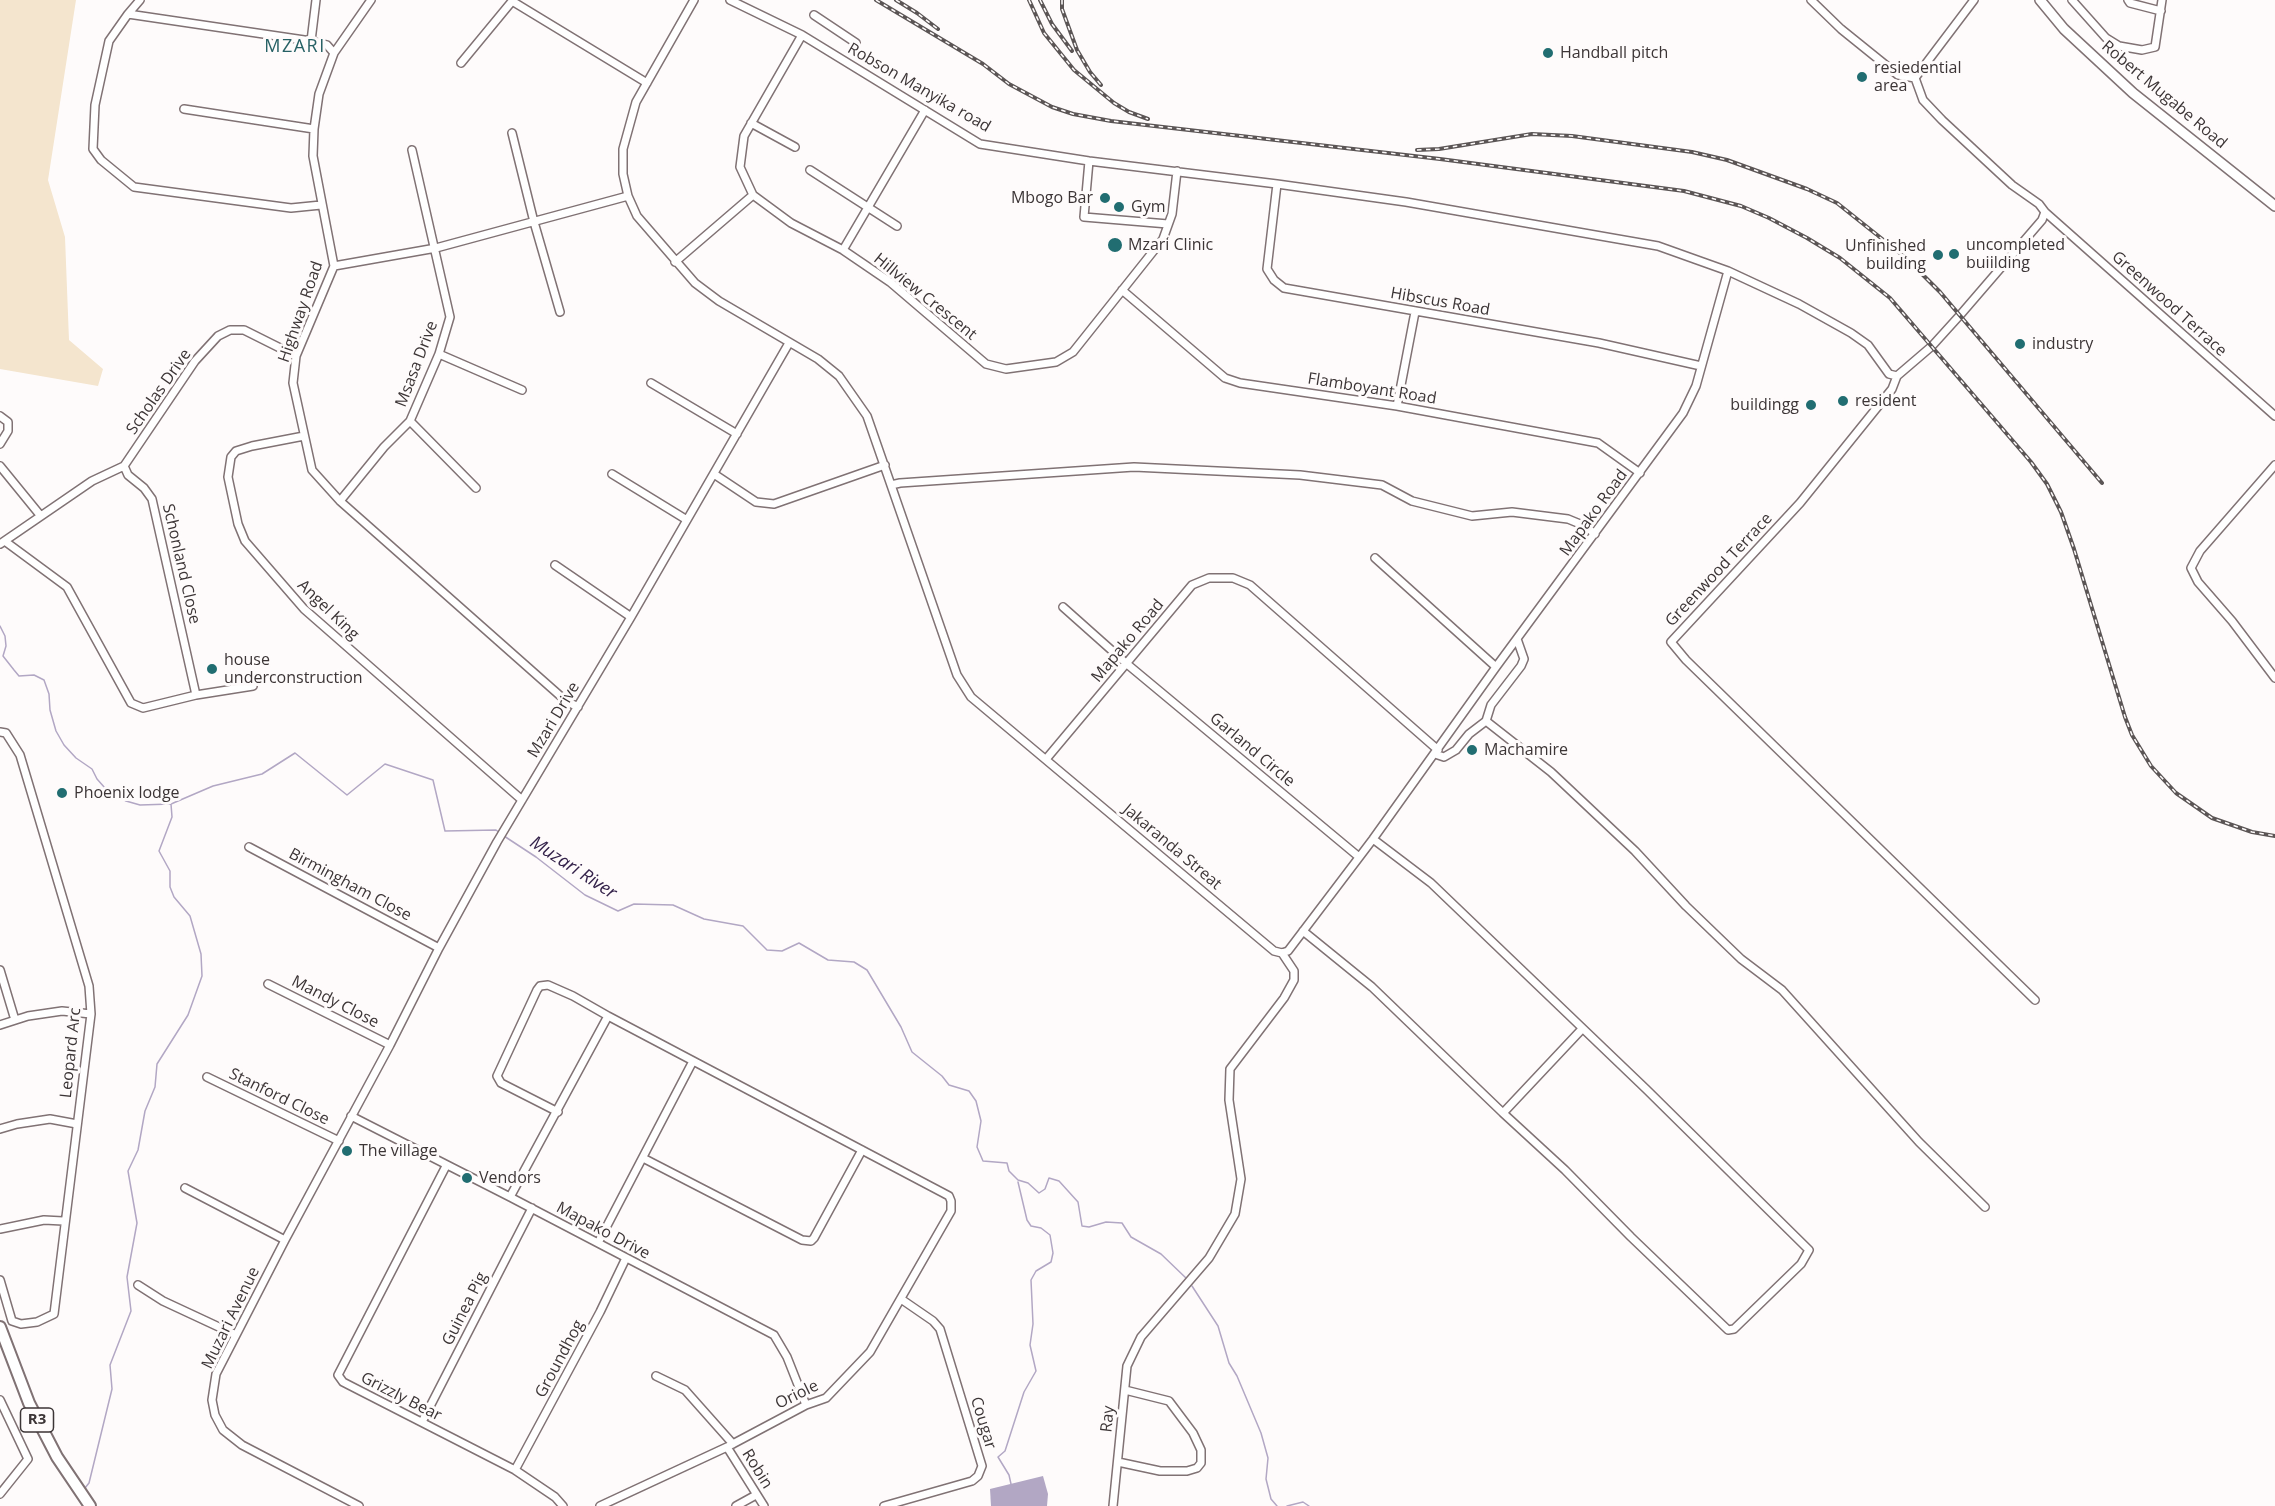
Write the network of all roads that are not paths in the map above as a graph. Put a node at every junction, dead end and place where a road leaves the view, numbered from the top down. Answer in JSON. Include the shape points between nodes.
{"nodes":[{"id":1,"x":140,"y":0,"type":"edge"},
{"id":2,"x":316,"y":0,"type":"edge"},
{"id":3,"x":371,"y":0,"type":"edge"},
{"id":4,"x":513,"y":0,"type":"edge"},
{"id":5,"x":694,"y":0,"type":"edge"},
{"id":6,"x":730,"y":0,"type":"edge"},
{"id":7,"x":1811,"y":0,"type":"edge"},
{"id":8,"x":1974,"y":0,"type":"edge"},
{"id":9,"x":2040,"y":0,"type":"edge"},
{"id":10,"x":2072,"y":0,"type":"edge"},
{"id":11,"x":2128,"y":0,"type":"edge"},
{"id":12,"x":2162,"y":0,"type":"edge"},
{"id":13,"x":2161,"y":12,"type":"junction"},
{"id":14,"x":128,"y":14,"type":"junction"},
{"id":15,"x":814,"y":15,"type":"dead end"},
{"id":16,"x":802,"y":35,"type":"junction"},
{"id":17,"x":311,"y":41,"type":"junction"},
{"id":18,"x":856,"y":43,"type":"dead end"},
{"id":19,"x":334,"y":53,"type":"junction"},
{"id":20,"x":461,"y":63,"type":"dead end"},
{"id":21,"x":1915,"y":78,"type":"junction"},
{"id":22,"x":647,"y":83,"type":"junction"},
{"id":23,"x":184,"y":109,"type":"dead end"},
{"id":24,"x":925,"y":110,"type":"junction"},
{"id":25,"x":751,"y":123,"type":"junction"},
{"id":26,"x":314,"y":129,"type":"junction"},
{"id":27,"x":512,"y":133,"type":"dead end"},
{"id":28,"x":795,"y":147,"type":"dead end"},
{"id":29,"x":412,"y":150,"type":"dead end"},
{"id":30,"x":1089,"y":160,"type":"junction"},
{"id":31,"x":810,"y":170,"type":"dead end"},
{"id":32,"x":1177,"y":171,"type":"junction"},
{"id":33,"x":1277,"y":184,"type":"junction"},
{"id":34,"x":753,"y":195,"type":"junction"},
{"id":35,"x":628,"y":196,"type":"junction"},
{"id":36,"x":321,"y":206,"type":"junction"},
{"id":37,"x":2275,"y":206,"type":"edge"},
{"id":38,"x":867,"y":208,"type":"junction"},
{"id":39,"x":2046,"y":212,"type":"junction"},
{"id":40,"x":534,"y":222,"type":"junction"},
{"id":41,"x":1168,"y":224,"type":"junction"},
{"id":42,"x":897,"y":226,"type":"dead end"},
{"id":43,"x":436,"y":248,"type":"junction"},
{"id":44,"x":843,"y":250,"type":"junction"},
{"id":45,"x":675,"y":262,"type":"junction"},
{"id":46,"x":334,"y":266,"type":"junction"},
{"id":47,"x":1728,"y":271,"type":"junction"},
{"id":48,"x":1122,"y":290,"type":"junction"},
{"id":49,"x":560,"y":312,"type":"dead end"},
{"id":50,"x":1415,"y":312,"type":"junction"},
{"id":51,"x":789,"y":343,"type":"junction"},
{"id":52,"x":439,"y":354,"type":"junction"},
{"id":53,"x":296,"y":356,"type":"junction"},
{"id":54,"x":1701,"y":366,"type":"junction"},
{"id":55,"x":1897,"y":376,"type":"junction"},
{"id":56,"x":651,"y":383,"type":"dead end"},
{"id":57,"x":522,"y":390,"type":"dead end"},
{"id":58,"x":1397,"y":406,"type":"junction"},
{"id":59,"x":0,"y":416,"type":"edge"},
{"id":60,"x":2275,"y":416,"type":"edge"},
{"id":61,"x":410,"y":421,"type":"junction"},
{"id":62,"x":737,"y":434,"type":"junction"},
{"id":63,"x":304,"y":436,"type":"junction"},
{"id":64,"x":0,"y":444,"type":"edge"},
{"id":65,"x":885,"y":465,"type":"junction"},
{"id":66,"x":2275,"y":465,"type":"edge"},
{"id":67,"x":0,"y":466,"type":"edge"},
{"id":68,"x":124,"y":466,"type":"junction"},
{"id":69,"x":1640,"y":473,"type":"junction"},
{"id":70,"x":612,"y":474,"type":"dead end"},
{"id":71,"x":714,"y":474,"type":"junction"},
{"id":72,"x":891,"y":485,"type":"junction"},
{"id":73,"x":476,"y":488,"type":"dead end"},
{"id":74,"x":340,"y":501,"type":"junction"},
{"id":75,"x":40,"y":515,"type":"junction"},
{"id":76,"x":687,"y":520,"type":"junction"},
{"id":77,"x":1595,"y":534,"type":"junction"},
{"id":78,"x":3,"y":544,"type":"edge"},
{"id":79,"x":1375,"y":558,"type":"dead end"},
{"id":80,"x":555,"y":565,"type":"dead end"},
{"id":81,"x":1063,"y":607,"type":"dead end"},
{"id":82,"x":631,"y":617,"type":"junction"},
{"id":83,"x":1517,"y":639,"type":"junction"},
{"id":84,"x":1127,"y":664,"type":"junction"},
{"id":85,"x":1496,"y":666,"type":"junction"},
{"id":86,"x":2275,"y":678,"type":"edge"},
{"id":87,"x":253,"y":686,"type":"dead end"},
{"id":88,"x":196,"y":695,"type":"junction"},
{"id":89,"x":578,"y":707,"type":"junction"},
{"id":90,"x":1486,"y":721,"type":"junction"},
{"id":91,"x":0,"y":732,"type":"edge"},
{"id":92,"x":1436,"y":752,"type":"junction"},
{"id":93,"x":1047,"y":758,"type":"junction"},
{"id":94,"x":522,"y":800,"type":"junction"},
{"id":95,"x":1373,"y":839,"type":"junction"},
{"id":96,"x":249,"y":847,"type":"dead end"},
{"id":97,"x":1359,"y":857,"type":"junction"},
{"id":98,"x":1303,"y":931,"type":"junction"},
{"id":99,"x":439,"y":948,"type":"junction"},
{"id":100,"x":1282,"y":953,"type":"junction"},
{"id":101,"x":0,"y":970,"type":"edge"},
{"id":102,"x":268,"y":984,"type":"dead end"},
{"id":103,"x":2035,"y":1000,"type":"dead end"},
{"id":104,"x":91,"y":1014,"type":"junction"},
{"id":105,"x":608,"y":1016,"type":"junction"},
{"id":106,"x":15,"y":1020,"type":"junction"},
{"id":107,"x":0,"y":1025,"type":"edge"},
{"id":108,"x":1582,"y":1029,"type":"junction"},
{"id":109,"x":390,"y":1045,"type":"junction"},
{"id":110,"x":693,"y":1061,"type":"junction"},
{"id":111,"x":207,"y":1077,"type":"dead end"},
{"id":112,"x":558,"y":1112,"type":"junction"},
{"id":113,"x":1503,"y":1113,"type":"junction"},
{"id":114,"x":351,"y":1116,"type":"junction"},
{"id":115,"x":76,"y":1124,"type":"junction"},
{"id":116,"x":0,"y":1129,"type":"edge"},
{"id":117,"x":339,"y":1141,"type":"junction"},
{"id":118,"x":862,"y":1150,"type":"junction"},
{"id":119,"x":644,"y":1158,"type":"junction"},
{"id":120,"x":446,"y":1166,"type":"junction"},
{"id":121,"x":186,"y":1188,"type":"dead end"},
{"id":122,"x":510,"y":1197,"type":"junction"},
{"id":123,"x":1985,"y":1207,"type":"dead end"},
{"id":124,"x":532,"y":1208,"type":"junction"},
{"id":125,"x":63,"y":1221,"type":"junction"},
{"id":126,"x":0,"y":1229,"type":"edge"},
{"id":127,"x":285,"y":1240,"type":"junction"},
{"id":128,"x":598,"y":1243,"type":"junction"},
{"id":129,"x":626,"y":1258,"type":"junction"},
{"id":130,"x":0,"y":1280,"type":"edge"},
{"id":131,"x":138,"y":1285,"type":"dead end"},
{"id":132,"x":901,"y":1299,"type":"junction"},
{"id":133,"x":0,"y":1327,"type":"edge"},
{"id":134,"x":236,"y":1335,"type":"junction"},
{"id":135,"x":3,"y":1346,"type":"edge"},
{"id":136,"x":656,"y":1376,"type":"dead end"},
{"id":137,"x":1125,"y":1390,"type":"junction"},
{"id":138,"x":0,"y":1400,"type":"edge"},
{"id":139,"x":806,"y":1405,"type":"junction"},
{"id":140,"x":422,"y":1422,"type":"junction"},
{"id":141,"x":730,"y":1445,"type":"junction"},
{"id":142,"x":1118,"y":1462,"type":"junction"},
{"id":143,"x":515,"y":1470,"type":"junction"},
{"id":144,"x":0,"y":1494,"type":"edge"},
{"id":145,"x":756,"y":1495,"type":"junction"},
{"id":146,"x":888,"y":1505,"type":"edge"},
{"id":147,"x":90,"y":1506,"type":"edge"},
{"id":148,"x":359,"y":1506,"type":"edge"},
{"id":149,"x":563,"y":1506,"type":"edge"},
{"id":150,"x":602,"y":1506,"type":"edge"},
{"id":151,"x":736,"y":1506,"type":"edge"},
{"id":152,"x":764,"y":1506,"type":"edge"},
{"id":153,"x":1113,"y":1506,"type":"edge"}],
"edges":[{"from":1,"to":14,"type":"street"},
{"from":2,"to":17,"type":"street"},
{"from":3,"to":19,"type":"street","name":"Highway Road"},
{"from":4,"to":20,"type":"street"},
{"from":4,"to":22,"type":"street"},
{"from":5,"to":22,"type":"street"},
{"from":6,"to":16,"type":"street","name":"Robson Manyika road"},
{"from":7,"to":21,"type":"street","via":[[1898,75]]},
{"from":8,"to":21,"type":"street"},
{"from":9,"to":37,"type":"main road","name":"Robert Mugabe Road","via":[[2064,29],[2133,93]]},
{"from":10,"to":13,"type":"street","via":[[2106,38],[2119,46],[2142,50],[2155,47]]},
{"from":11,"to":13,"type":"street"},
{"from":12,"to":13,"type":"street"},
{"from":14,"to":17,"type":"street"},
{"from":14,"to":36,"type":"street","via":[[109,42],[95,105],[93,149],[101,160],[134,187],[291,208]]},
{"from":15,"to":18,"type":"street"},
{"from":16,"to":24,"type":"street","name":"Robson Manyika road"},
{"from":16,"to":25,"type":"street","name":"Hillview Crescent"},
{"from":17,"to":19,"type":"street","via":[[327,45]]},
{"from":19,"to":26,"type":"street","name":"Highway Road","via":[[319,94]]},
{"from":21,"to":39,"type":"street","name":"Greenwood Terrace","via":[[1923,100],[1942,120]]},
{"from":22,"to":35,"type":"street","via":[[636,102],[623,149]]},
{"from":23,"to":26,"type":"street"},
{"from":24,"to":30,"type":"street","name":"Robson Manyika road","via":[[980,144]]},
{"from":24,"to":38,"type":"street"},
{"from":25,"to":28,"type":"street"},
{"from":25,"to":34,"type":"street","name":"Hillview Crescent","via":[[744,136],[740,167]]},
{"from":26,"to":36,"type":"street","name":"Highway Road","via":[[313,156]]},
{"from":27,"to":40,"type":"street"},
{"from":29,"to":43,"type":"street","name":"Msasa Drive"},
{"from":30,"to":32,"type":"street","name":"Robson Manyika road"},
{"from":30,"to":41,"type":"street","via":[[1084,217]]},
{"from":31,"to":38,"type":"street"},
{"from":32,"to":33,"type":"street","name":"Robson Manyika road"},
{"from":32,"to":41,"type":"street","name":"Hillview Crescent"},
{"from":33,"to":47,"type":"street","name":"Robson Manyika road","via":[[1658,246]]},
{"from":33,"to":50,"type":"street","name":"Hibscus Road","via":[[1267,269],[1274,280],[1284,288]]},
{"from":34,"to":44,"type":"street","name":"Hillview Crescent","via":[[791,223]]},
{"from":34,"to":45,"type":"street"},
{"from":35,"to":40,"type":"street"},
{"from":35,"to":45,"type":"street","via":[[637,216]]},
{"from":36,"to":46,"type":"street","name":"Highway Road"},
{"from":38,"to":42,"type":"street"},
{"from":38,"to":44,"type":"street"},
{"from":39,"to":55,"type":"street","name":"Greenwood Terrace","via":[[1932,346]]},
{"from":39,"to":60,"type":"street","name":"Greenwood Terrace"},
{"from":40,"to":43,"type":"street"},
{"from":40,"to":49,"type":"street"},
{"from":41,"to":48,"type":"street","name":"Hillview Crescent","via":[[1163,239]]},
{"from":43,"to":46,"type":"street"},
{"from":43,"to":52,"type":"street","name":"Msasa Drive","via":[[450,317]]},
{"from":44,"to":48,"type":"street","name":"Hillview Crescent","via":[[890,282],[986,364],[1006,369],[1056,363],[1073,352]]},
{"from":45,"to":51,"type":"street","via":[[719,301]]},
{"from":46,"to":53,"type":"street","name":"Highway Road"},
{"from":47,"to":54,"type":"street","name":"Mapako Road"},
{"from":47,"to":55,"type":"street","name":"Robson Manyika road","via":[[1851,333],[1868,345],[1888,374]]},
{"from":48,"to":58,"type":"street","name":"Flamboyant Road","via":[[1225,378]]},
{"from":50,"to":54,"type":"street","name":"Hibscus Road","via":[[1599,343]]},
{"from":50,"to":58,"type":"street"},
{"from":51,"to":62,"type":"street","name":"Mzari Drive"},
{"from":51,"to":65,"type":"street","name":"Jakaranda Streat","via":[[839,376],[867,416]]},
{"from":52,"to":57,"type":"street"},
{"from":52,"to":61,"type":"street","name":"Msasa Drive"},
{"from":53,"to":63,"type":"street","name":"Highway Road","via":[[293,383]]},
{"from":53,"to":68,"type":"street","name":"Scholas Drive","via":[[244,330],[230,330],[218,336],[195,361]]},
{"from":54,"to":69,"type":"street","name":"Mapako Road","via":[[1683,413]]},
{"from":55,"to":103,"type":"street","name":"Greenwood Terrace","via":[[1892,388],[1800,503],[1671,642],[1702,677]]},
{"from":56,"to":62,"type":"street"},
{"from":58,"to":69,"type":"street","name":"Flamboyant Road","via":[[1598,443]]},
{"from":59,"to":64,"type":"street","via":[[8,422],[8,431]]},
{"from":61,"to":73,"type":"street"},
{"from":61,"to":74,"type":"street","name":"Msasa Drive"},
{"from":62,"to":71,"type":"street","name":"Mzari Drive"},
{"from":63,"to":74,"type":"street","name":"Highway Road","via":[[312,470]]},
{"from":63,"to":94,"type":"street","name":"Angel King","via":[[252,446],[231,457],[228,477],[245,541],[304,609]]},
{"from":65,"to":71,"type":"street","via":[[774,504],[756,502]]},
{"from":65,"to":72,"type":"street","name":"Jakaranda Streat"},
{"from":66,"to":86,"type":"street","via":[[2200,551],[2191,568]]},
{"from":67,"to":75,"type":"street"},
{"from":68,"to":75,"type":"street","via":[[92,481]]},
{"from":68,"to":88,"type":"street","name":"Schonland Close","via":[[152,499]]},
{"from":69,"to":77,"type":"street","name":"Mapako Road"},
{"from":70,"to":76,"type":"street"},
{"from":71,"to":76,"type":"street","name":"Mzari Drive"},
{"from":72,"to":77,"type":"street","via":[[1134,466],[1300,475],[1382,485],[1412,501],[1472,516],[1512,512],[1568,519]]},
{"from":72,"to":93,"type":"street","name":"Jakaranda Streat","via":[[957,675],[971,697]]},
{"from":74,"to":89,"type":"street","name":"Highway Road","via":[[566,701]]},
{"from":75,"to":78,"type":"street"},
{"from":76,"to":82,"type":"street","name":"Mzari Drive"},
{"from":77,"to":83,"type":"street","name":"Mapako Road"},
{"from":78,"to":88,"type":"street","via":[[67,587],[131,703],[143,708]]},
{"from":79,"to":85,"type":"street"},
{"from":80,"to":82,"type":"street"},
{"from":81,"to":84,"type":"street","name":"Garland Circle"},
{"from":82,"to":89,"type":"street","name":"Mzari Drive"},
{"from":83,"to":85,"type":"street","name":"Mapako Road"},
{"from":83,"to":90,"type":"street","via":[[1524,659],[1491,705]]},
{"from":84,"to":92,"type":"street","name":"Mapako Road","via":[[1192,585],[1209,578],[1233,578],[1250,585]]},
{"from":84,"to":93,"type":"street","name":"Mapako Road"},
{"from":84,"to":97,"type":"street","name":"Garland Circle"},
{"from":85,"to":92,"type":"street","name":"Mapako Road"},
{"from":87,"to":88,"type":"street"},
{"from":89,"to":94,"type":"street","name":"Mzari Drive"},
{"from":90,"to":92,"type":"street","via":[[1456,750],[1444,757]]},
{"from":90,"to":123,"type":"street","via":[[1551,772],[1635,851],[1686,906],[1782,990],[1919,1142]]},
{"from":91,"to":104,"type":"street","name":"Leopard Arc","via":[[6,733],[20,755],[89,986]]},
{"from":92,"to":95,"type":"street","name":"Mapako Road"},
{"from":93,"to":100,"type":"street","name":"Jakaranda Streat","via":[[1274,951]]},
{"from":94,"to":99,"type":"street","name":"Mzari Drive"},
{"from":95,"to":97,"type":"street","name":"Mapako Road"},
{"from":95,"to":108,"type":"street","via":[[1431,883]]},
{"from":96,"to":99,"type":"street","name":"Birmingham Close"},
{"from":97,"to":98,"type":"street","name":"Mapako Road"},
{"from":98,"to":100,"type":"street","name":"Mapako Road"},
{"from":98,"to":113,"type":"street","via":[[1372,987]]},
{"from":99,"to":109,"type":"street","name":"Mzari Drive"},
{"from":100,"to":137,"type":"street","name":"Ray","via":[[1294,970],[1294,980],[1230,1069],[1229,1100],[1241,1179],[1235,1214],[1209,1258],[1141,1337],[1128,1366]]},
{"from":101,"to":106,"type":"street"},
{"from":102,"to":109,"type":"street","name":"Mandy Close"},
{"from":104,"to":106,"type":"street","via":[[62,1011]]},
{"from":104,"to":115,"type":"street","name":"Leopard Arc"},
{"from":105,"to":110,"type":"street"},
{"from":105,"to":112,"type":"street"},
{"from":105,"to":112,"type":"street","via":[[548,985],[537,990],[497,1076],[501,1083]]},
{"from":106,"to":107,"type":"street"},
{"from":108,"to":113,"type":"street"},
{"from":108,"to":113,"type":"street","via":[[1809,1250],[1801,1264],[1734,1329],[1728,1330]]},
{"from":109,"to":114,"type":"street","name":"Mzari Drive"},
{"from":110,"to":118,"type":"street"},
{"from":110,"to":119,"type":"street"},
{"from":111,"to":117,"type":"street","name":"Stanford Close"},
{"from":112,"to":122,"type":"street"},
{"from":114,"to":117,"type":"street","name":"Muzari Avenue"},
{"from":114,"to":120,"type":"street","name":"Mapako Drive"},
{"from":115,"to":116,"type":"street","via":[[50,1119]]},
{"from":115,"to":125,"type":"street","name":"Leopard Arc"},
{"from":117,"to":127,"type":"street","name":"Muzari Avenue"},
{"from":118,"to":119,"type":"street","via":[[811,1241],[802,1240]]},
{"from":118,"to":132,"type":"street","name":"Oriole","via":[[949,1196],[951,1201],[951,1211]]},
{"from":119,"to":128,"type":"street"},
{"from":120,"to":122,"type":"street","name":"Mapako Drive"},
{"from":120,"to":140,"type":"street","name":"Grizzly Bear","via":[[338,1375],[343,1382]]},
{"from":121,"to":127,"type":"street"},
{"from":122,"to":124,"type":"street","name":"Mapako Drive"},
{"from":124,"to":128,"type":"street","name":"Mapako Drive"},
{"from":124,"to":140,"type":"street","name":"Guinea Pig"},
{"from":125,"to":126,"type":"street","via":[[44,1220]]},
{"from":125,"to":130,"type":"street","name":"Leopard Arc","via":[[54,1314],[37,1322],[12,1321]]},
{"from":127,"to":134,"type":"street","name":"Muzari Avenue"},
{"from":128,"to":129,"type":"street","name":"Mapako Drive"},
{"from":129,"to":139,"type":"street","name":"Mapako Drive","via":[[774,1335]]},
{"from":129,"to":143,"type":"street","name":"Groundhog"},
{"from":131,"to":134,"type":"street"},
{"from":132,"to":139,"type":"street","name":"Oriole","via":[[870,1352],[826,1398]]},
{"from":132,"to":146,"type":"street","name":"Cougar","via":[[940,1329],[982,1466],[972,1481]]},
{"from":133,"to":135,"type":"highway","number":"R3"},
{"from":134,"to":148,"type":"street","name":"Muzari Avenue","via":[[216,1374],[212,1400],[223,1430],[242,1445]]},
{"from":135,"to":147,"type":"highway","number":"R3","via":[[57,1457]]},
{"from":136,"to":141,"type":"street","name":"Robin","via":[[685,1390]]},
{"from":137,"to":142,"type":"street","name":"Ray"},
{"from":137,"to":142,"type":"street","via":[[1169,1401],[1193,1433],[1201,1450],[1201,1463],[1197,1468],[1160,1471]]},
{"from":138,"to":144,"type":"street","via":[[28,1459]]},
{"from":139,"to":141,"type":"street","name":"Oriole"},
{"from":140,"to":143,"type":"street","name":"Grizzly Bear"},
{"from":141,"to":145,"type":"street","name":"Robin"},
{"from":141,"to":150,"type":"street","name":"Oriole"},
{"from":142,"to":153,"type":"street","name":"Ray"},
{"from":143,"to":149,"type":"street","name":"Grizzly Bear"},
{"from":145,"to":151,"type":"street"},
{"from":145,"to":152,"type":"street","name":"Robin"}]}
